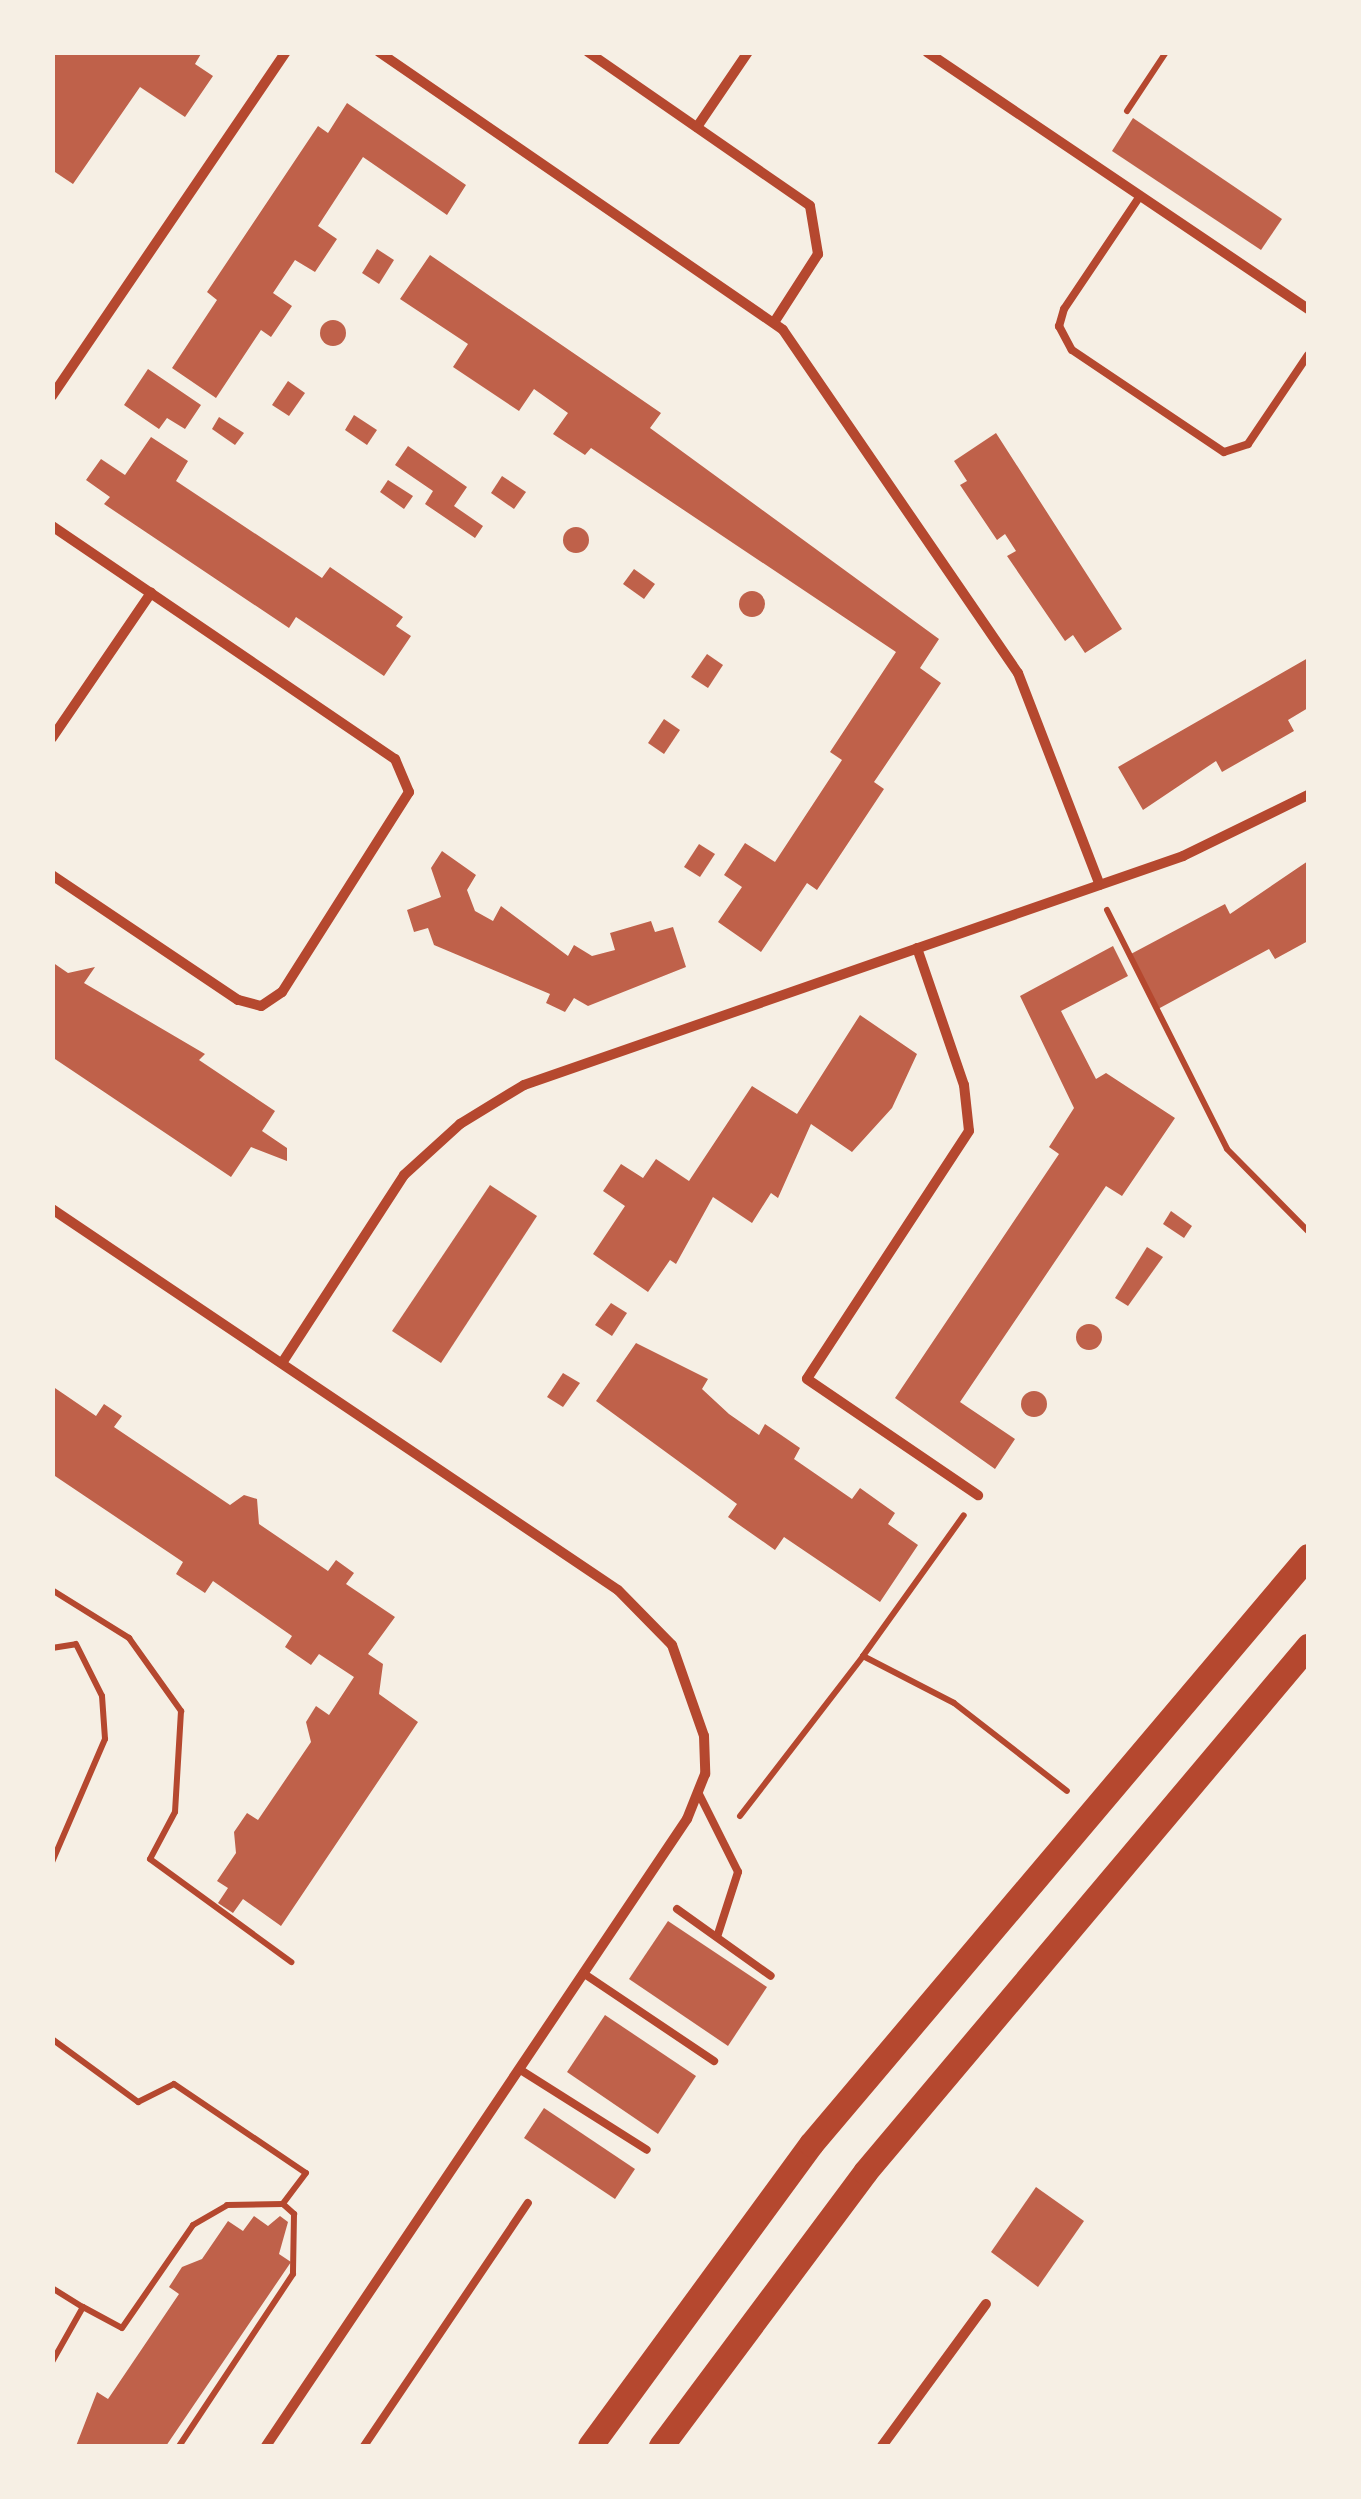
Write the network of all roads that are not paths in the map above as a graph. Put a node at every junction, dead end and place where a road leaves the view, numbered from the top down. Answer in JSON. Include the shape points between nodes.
{"nodes":[{"id":1,"x":286,"y":52,"type":"edge"},
{"id":2,"x":379,"y":52,"type":"edge"},
{"id":3,"x":588,"y":52,"type":"edge"},
{"id":4,"x":748,"y":52,"type":"edge"},
{"id":5,"x":927,"y":52,"type":"edge"},
{"id":6,"x":697,"y":127,"type":"junction"},
{"id":7,"x":1140,"y":196,"type":"junction"},
{"id":8,"x":1308,"y":308,"type":"edge"},
{"id":9,"x":775,"y":321,"type":"junction"},
{"id":10,"x":1308,"y":354,"type":"edge"},
{"id":11,"x":52,"y":396,"type":"edge"},
{"id":12,"x":52,"y":526,"type":"edge"},
{"id":13,"x":151,"y":593,"type":"junction"},
{"id":14,"x":52,"y":738,"type":"edge"},
{"id":15,"x":1308,"y":795,"type":"edge"},
{"id":16,"x":58,"y":879,"type":"edge"},
{"id":17,"x":1100,"y":885,"type":"junction"},
{"id":18,"x":917,"y":948,"type":"junction"},
{"id":19,"x":52,"y":1209,"type":"edge"},
{"id":20,"x":282,"y":1363,"type":"junction"},
{"id":21,"x":978,"y":1496,"type":"road end"},
{"id":22,"x":1308,"y":1556,"type":"edge"},
{"id":23,"x":1308,"y":1646,"type":"edge"},
{"id":24,"x":699,"y":1794,"type":"junction"},
{"id":25,"x":677,"y":1909,"type":"dead end"},
{"id":26,"x":716,"y":1938,"type":"junction"},
{"id":27,"x":583,"y":1973,"type":"junction"},
{"id":28,"x":771,"y":1976,"type":"dead end"},
{"id":29,"x":714,"y":2061,"type":"dead end"},
{"id":30,"x":518,"y":2069,"type":"junction"},
{"id":31,"x":647,"y":2150,"type":"dead end"},
{"id":32,"x":528,"y":2203,"type":"dead end"},
{"id":33,"x":986,"y":2304,"type":"dead end"},
{"id":34,"x":266,"y":2446,"type":"edge"},
{"id":35,"x":364,"y":2446,"type":"edge"},
{"id":36,"x":590,"y":2446,"type":"edge"},
{"id":37,"x":661,"y":2446,"type":"edge"},
{"id":38,"x":882,"y":2446,"type":"edge"}],
"edges":[{"from":1,"to":11,"type":"street"},
{"from":2,"to":9,"type":"street"},
{"from":3,"to":6,"type":"street"},
{"from":4,"to":6,"type":"street"},
{"from":5,"to":7,"type":"street"},
{"from":6,"to":9,"type":"street","via":[[816,214],[818,254]]},
{"from":7,"to":8,"type":"street"},
{"from":7,"to":10,"type":"lane","via":[[1064,310],[1059,326],[1072,350],[1224,452],[1248,444]]},
{"from":9,"to":17,"type":"street","via":[[831,390],[1024,684]]},
{"from":12,"to":13,"type":"street"},
{"from":13,"to":14,"type":"street"},
{"from":13,"to":16,"type":"street","via":[[396,759],[409,792],[282,992],[261,1006],[238,1000]]},
{"from":15,"to":17,"type":"street"},
{"from":17,"to":18,"type":"street"},
{"from":18,"to":20,"type":"street","via":[[575,1063],[480,1110],[392,1190]]},
{"from":18,"to":21,"type":"street","via":[[964,1085],[969,1131],[807,1379]]},
{"from":19,"to":20,"type":"street"},
{"from":20,"to":24,"type":"street","via":[[638,1607],[672,1644],[699,1711]]},
{"from":22,"to":36,"type":"main road","via":[[811,2144]]},
{"from":23,"to":37,"type":"main road","via":[[865,2172]]},
{"from":24,"to":26,"type":"lane","via":[[724,1837],[738,1881]]},
{"from":24,"to":27,"type":"street"},
{"from":25,"to":26,"type":"lane"},
{"from":26,"to":28,"type":"lane"},
{"from":27,"to":29,"type":"lane"},
{"from":27,"to":30,"type":"street"},
{"from":30,"to":31,"type":"lane"},
{"from":30,"to":34,"type":"street"},
{"from":32,"to":35,"type":"lane"},
{"from":33,"to":38,"type":"street"}]}
